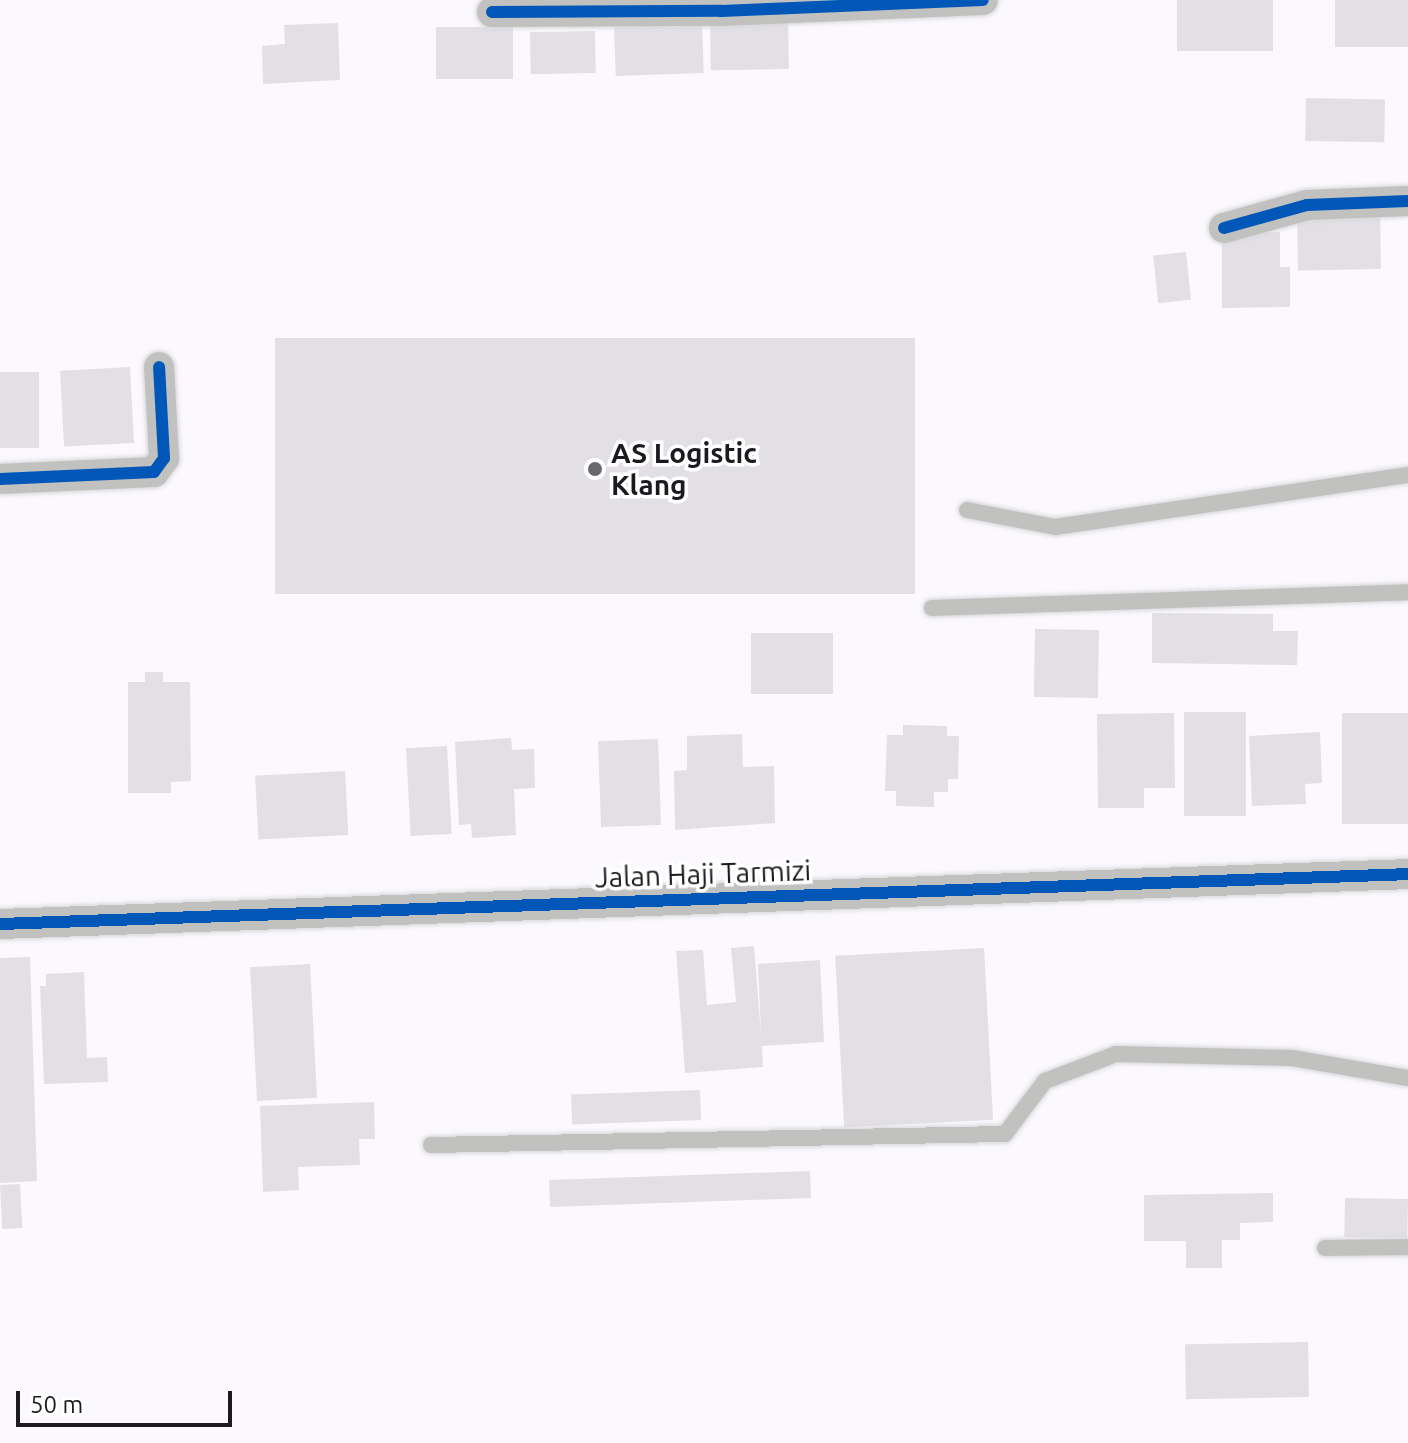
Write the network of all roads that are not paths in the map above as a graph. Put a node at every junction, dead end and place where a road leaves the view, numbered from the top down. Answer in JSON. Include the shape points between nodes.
{"nodes":[{"id":1,"x":983,"y":0,"type":"edge"},
{"id":2,"x":492,"y":12,"type":"dead end"},
{"id":3,"x":1408,"y":201,"type":"edge"},
{"id":4,"x":1224,"y":228,"type":"dead end"},
{"id":5,"x":159,"y":367,"type":"dead end"},
{"id":6,"x":1408,"y":475,"type":"edge"},
{"id":7,"x":0,"y":479,"type":"edge"},
{"id":8,"x":967,"y":510,"type":"dead end"},
{"id":9,"x":1408,"y":592,"type":"edge"},
{"id":10,"x":932,"y":608,"type":"dead end"},
{"id":11,"x":1408,"y":874,"type":"edge"},
{"id":12,"x":0,"y":924,"type":"edge"},
{"id":13,"x":1408,"y":1078,"type":"edge"},
{"id":14,"x":431,"y":1145,"type":"dead end"},
{"id":15,"x":1408,"y":1247,"type":"edge"},
{"id":16,"x":1325,"y":1248,"type":"dead end"}],
"edges":[{"from":1,"to":2,"type":"street","via":[[721,11]]},
{"from":3,"to":4,"type":"street","via":[[1307,205]]},
{"from":5,"to":7,"type":"street","via":[[164,458],[154,472]]},
{"from":6,"to":8,"type":"lane","via":[[1055,527]]},
{"from":9,"to":10,"type":"lane"},
{"from":11,"to":12,"type":"street","name":"Jalan Haji Tarmizi"},
{"from":13,"to":14,"type":"lane","via":[[1292,1058],[1116,1054],[1045,1081],[1005,1134]]},
{"from":15,"to":16,"type":"lane"}]}
